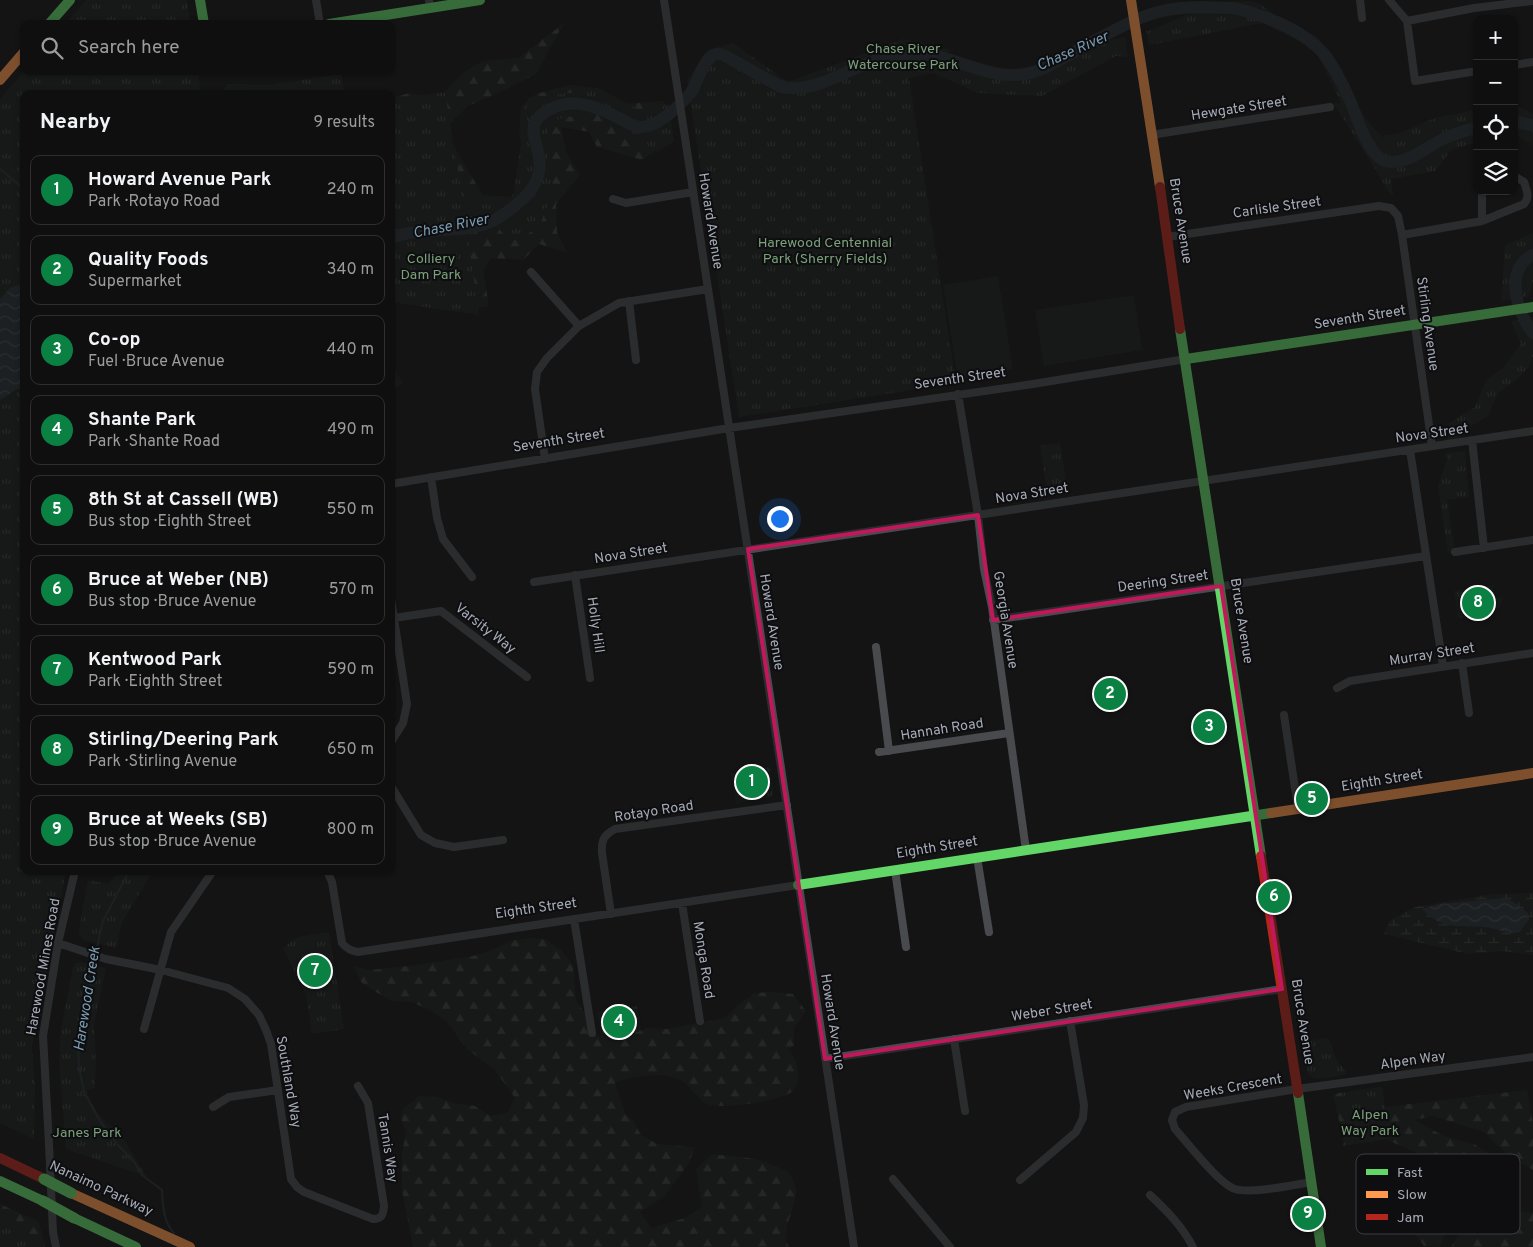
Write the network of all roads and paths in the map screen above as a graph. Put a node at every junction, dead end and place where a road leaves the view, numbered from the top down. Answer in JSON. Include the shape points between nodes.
{"nodes":[{"id":1,"x":70,"y":0,"type":"edge"},
{"id":2,"x":200,"y":0,"type":"edge"},
{"id":3,"x":316,"y":0,"type":"edge"},
{"id":4,"x":480,"y":0,"type":"edge"},
{"id":5,"x":664,"y":0,"type":"edge"},
{"id":6,"x":1360,"y":0,"type":"edge"},
{"id":7,"x":1389,"y":0,"type":"edge"},
{"id":8,"x":1533,"y":0,"type":"edge"},
{"id":9,"x":1131,"y":2,"type":"edge"},
{"id":10,"x":429,"y":4,"type":"edge"},
{"id":11,"x":1362,"y":18,"type":"dead end"},
{"id":12,"x":52,"y":20,"type":"edge"},
{"id":13,"x":203,"y":20,"type":"edge"},
{"id":14,"x":319,"y":20,"type":"edge"},
{"id":15,"x":349,"y":20,"type":"edge"},
{"id":16,"x":1407,"y":20,"type":"junction"},
{"id":17,"x":20,"y":57,"type":"edge"},
{"id":18,"x":1533,"y":62,"type":"edge"},
{"id":19,"x":1518,"y":64,"type":"edge"},
{"id":20,"x":1473,"y":72,"type":"edge"},
{"id":21,"x":0,"y":80,"type":"edge"},
{"id":22,"x":1330,"y":107,"type":"dead end"},
{"id":23,"x":1151,"y":135,"type":"junction"},
{"id":24,"x":1518,"y":178,"type":"edge"},
{"id":25,"x":693,"y":192,"type":"junction"},
{"id":26,"x":1482,"y":195,"type":"edge"},
{"id":27,"x":613,"y":199,"type":"dead end"},
{"id":28,"x":1392,"y":208,"type":"joint"},
{"id":29,"x":1482,"y":221,"type":"junction"},
{"id":30,"x":1402,"y":235,"type":"junction"},
{"id":31,"x":1167,"y":237,"type":"junction"},
{"id":32,"x":531,"y":272,"type":"dead end"},
{"id":33,"x":708,"y":289,"type":"junction"},
{"id":34,"x":629,"y":301,"type":"junction"},
{"id":35,"x":1533,"y":307,"type":"edge"},
{"id":36,"x":1415,"y":325,"type":"junction"},
{"id":37,"x":579,"y":326,"type":"junction"},
{"id":38,"x":1186,"y":359,"type":"junction"},
{"id":39,"x":636,"y":360,"type":"dead end"},
{"id":40,"x":958,"y":394,"type":"junction"},
{"id":41,"x":729,"y":428,"type":"junction"},
{"id":42,"x":1533,"y":431,"type":"edge"},
{"id":43,"x":1472,"y":440,"type":"junction"},
{"id":44,"x":1432,"y":446,"type":"junction"},
{"id":45,"x":1410,"y":450,"type":"junction"},
{"id":46,"x":545,"y":458,"type":"junction"},
{"id":47,"x":431,"y":477,"type":"junction"},
{"id":48,"x":1204,"y":481,"type":"junction"},
{"id":49,"x":395,"y":483,"type":"edge"},
{"id":50,"x":978,"y":515,"type":"junction"},
{"id":51,"x":1533,"y":540,"type":"edge"},
{"id":52,"x":1484,"y":548,"type":"junction"},
{"id":53,"x":748,"y":549,"type":"junction"},
{"id":54,"x":1455,"y":552,"type":"dead end"},
{"id":55,"x":1426,"y":556,"type":"junction"},
{"id":56,"x":575,"y":575,"type":"junction"},
{"id":57,"x":472,"y":577,"type":"dead end"},
{"id":58,"x":534,"y":582,"type":"dead end"},
{"id":59,"x":1220,"y":586,"type":"junction"},
{"id":60,"x":395,"y":618,"type":"edge"},
{"id":61,"x":993,"y":620,"type":"junction"},
{"id":62,"x":395,"y":625,"type":"edge"},
{"id":63,"x":876,"y":647,"type":"dead end"},
{"id":64,"x":1533,"y":653,"type":"edge"},
{"id":65,"x":1462,"y":663,"type":"junction"},
{"id":66,"x":1443,"y":666,"type":"junction"},
{"id":67,"x":526,"y":678,"type":"dead end"},
{"id":68,"x":590,"y":678,"type":"dead end"},
{"id":69,"x":1337,"y":688,"type":"dead end"},
{"id":70,"x":1469,"y":713,"type":"dead end"},
{"id":71,"x":1284,"y":715,"type":"dead end"},
{"id":72,"x":1009,"y":733,"type":"junction"},
{"id":73,"x":395,"y":736,"type":"edge"},
{"id":74,"x":890,"y":751,"type":"junction"},
{"id":75,"x":879,"y":752,"type":"dead end"},
{"id":76,"x":1533,"y":773,"type":"edge"},
{"id":77,"x":395,"y":792,"type":"edge"},
{"id":78,"x":787,"y":805,"type":"junction"},
{"id":79,"x":1298,"y":808,"type":"junction"},
{"id":80,"x":1256,"y":815,"type":"junction"},
{"id":81,"x":503,"y":840,"type":"dead end"},
{"id":82,"x":1026,"y":850,"type":"junction"},
{"id":83,"x":977,"y":857,"type":"junction"},
{"id":84,"x":894,"y":870,"type":"junction"},
{"id":85,"x":74,"y":875,"type":"edge"},
{"id":86,"x":210,"y":875,"type":"edge"},
{"id":87,"x":329,"y":875,"type":"edge"},
{"id":88,"x":798,"y":885,"type":"junction"},
{"id":89,"x":682,"y":903,"type":"junction"},
{"id":90,"x":611,"y":914,"type":"junction"},
{"id":91,"x":574,"y":919,"type":"junction"},
{"id":92,"x":989,"y":932,"type":"dead end"},
{"id":93,"x":58,"y":943,"type":"junction"},
{"id":94,"x":906,"y":947,"type":"dead end"},
{"id":95,"x":161,"y":970,"type":"junction"},
{"id":96,"x":1282,"y":989,"type":"junction"},
{"id":97,"x":700,"y":1021,"type":"dead end"},
{"id":98,"x":1070,"y":1021,"type":"junction"},
{"id":99,"x":144,"y":1029,"type":"dead end"},
{"id":100,"x":592,"y":1033,"type":"dead end"},
{"id":101,"x":954,"y":1039,"type":"junction"},
{"id":102,"x":1533,"y":1057,"type":"edge"},
{"id":103,"x":825,"y":1059,"type":"junction"},
{"id":104,"x":358,"y":1086,"type":"dead end"},
{"id":105,"x":1297,"y":1089,"type":"junction"},
{"id":106,"x":278,"y":1090,"type":"junction"},
{"id":107,"x":213,"y":1107,"type":"dead end"},
{"id":108,"x":965,"y":1111,"type":"dead end"},
{"id":109,"x":0,"y":1158,"type":"edge"},
{"id":110,"x":893,"y":1179,"type":"dead end"},
{"id":111,"x":1020,"y":1180,"type":"dead end"},
{"id":112,"x":0,"y":1181,"type":"edge"},
{"id":113,"x":1312,"y":1182,"type":"junction"},
{"id":114,"x":1150,"y":1195,"type":"dead end"},
{"id":115,"x":381,"y":1217,"type":"joint"},
{"id":116,"x":56,"y":1247,"type":"edge"},
{"id":117,"x":136,"y":1247,"type":"edge"},
{"id":118,"x":190,"y":1247,"type":"edge"},
{"id":119,"x":854,"y":1247,"type":"edge"},
{"id":120,"x":950,"y":1247,"type":"edge"},
{"id":121,"x":1193,"y":1247,"type":"edge"},
{"id":122,"x":1321,"y":1247,"type":"edge"}],
"edges":[{"from":1,"to":12,"type":"main road"},
{"from":2,"to":13,"type":"main road"},
{"from":3,"to":14,"type":"street"},
{"from":4,"to":10,"type":"main road"},
{"from":5,"to":25,"type":"street","name":"Howard Avenue"},
{"from":6,"to":11,"type":"street"},
{"from":7,"to":16,"type":"street"},
{"from":8,"to":16,"type":"street"},
{"from":9,"to":23,"type":"main road","name":"Bruce Avenue"},
{"from":10,"to":15,"type":"main road"},
{"from":16,"to":20,"type":"street","via":[[1415,81]]},
{"from":17,"to":21,"type":"main road"},
{"from":18,"to":19,"type":"street"},
{"from":22,"to":23,"type":"street","name":"Hewgate Street"},
{"from":23,"to":31,"type":"main road","name":"Bruce Avenue"},
{"from":24,"to":29,"type":"street","via":[[1524,182],[1528,194],[1524,204]]},
{"from":25,"to":27,"type":"street","via":[[626,203]]},
{"from":25,"to":33,"type":"street","name":"Howard Avenue"},
{"from":26,"to":29,"type":"street"},
{"from":28,"to":30,"type":"street","name":"Stirling Avenue","via":[[1398,216]]},
{"from":28,"to":31,"type":"street","name":"Carlisle Street","via":[[1380,206]]},
{"from":29,"to":30,"type":"street"},
{"from":30,"to":36,"type":"street","name":"Stirling Avenue"},
{"from":31,"to":38,"type":"main road","name":"Bruce Avenue"},
{"from":32,"to":37,"type":"street"},
{"from":33,"to":34,"type":"street"},
{"from":33,"to":41,"type":"street","name":"Howard Avenue"},
{"from":34,"to":37,"type":"street","via":[[619,303]]},
{"from":34,"to":39,"type":"street"},
{"from":35,"to":36,"type":"main road","name":"Seventh Street"},
{"from":36,"to":38,"type":"main road","name":"Seventh Street"},
{"from":36,"to":44,"type":"street","name":"Stirling Avenue"},
{"from":37,"to":46,"type":"street","via":[[537,372],[534,389]]},
{"from":38,"to":40,"type":"street","name":"Seventh Street"},
{"from":38,"to":48,"type":"main road","name":"Bruce Avenue"},
{"from":40,"to":41,"type":"street","name":"Seventh Street"},
{"from":40,"to":50,"type":"street","name":"Georgia Avenue"},
{"from":41,"to":46,"type":"street","name":"Seventh Street"},
{"from":41,"to":53,"type":"street","name":"Howard Avenue"},
{"from":42,"to":43,"type":"street","name":"Nova Street"},
{"from":43,"to":44,"type":"street","name":"Nova Street"},
{"from":43,"to":52,"type":"street"},
{"from":44,"to":45,"type":"street","name":"Nova Street"},
{"from":45,"to":48,"type":"street","name":"Nova Street"},
{"from":45,"to":55,"type":"street"},
{"from":46,"to":47,"type":"street","name":"Seventh Street"},
{"from":47,"to":49,"type":"street","name":"Seventh Street"},
{"from":47,"to":57,"type":"street","via":[[443,539]]},
{"from":48,"to":50,"type":"street","name":"Nova Street"},
{"from":48,"to":59,"type":"main road","name":"Bruce Avenue"},
{"from":50,"to":53,"type":"street","name":"Nova Street"},
{"from":50,"to":61,"type":"street","name":"Georgia Avenue"},
{"from":51,"to":52,"type":"street"},
{"from":52,"to":54,"type":"street"},
{"from":53,"to":56,"type":"street","name":"Nova Street"},
{"from":53,"to":78,"type":"street","name":"Howard Avenue"},
{"from":55,"to":59,"type":"street","name":"Deering Street"},
{"from":55,"to":66,"type":"street"},
{"from":56,"to":58,"type":"street","name":"Nova Street"},
{"from":56,"to":68,"type":"street","name":"Holly Hill"},
{"from":59,"to":61,"type":"street","name":"Deering Street"},
{"from":59,"to":80,"type":"main road","name":"Bruce Avenue"},
{"from":60,"to":67,"type":"street","name":"Varsity Way","via":[[440,611]]},
{"from":61,"to":72,"type":"street","name":"Georgia Avenue"},
{"from":62,"to":73,"type":"street","via":[[407,704],[403,723]]},
{"from":63,"to":74,"type":"street"},
{"from":64,"to":65,"type":"street","name":"Murray Street"},
{"from":65,"to":66,"type":"street","name":"Murray Street"},
{"from":65,"to":70,"type":"street"},
{"from":66,"to":69,"type":"street","name":"Murray Street","via":[[1350,681]]},
{"from":71,"to":79,"type":"street"},
{"from":72,"to":74,"type":"street","name":"Hannah Road"},
{"from":72,"to":82,"type":"street","name":"Georgia Avenue"},
{"from":74,"to":75,"type":"street","name":"Hannah Road"},
{"from":76,"to":79,"type":"main road","name":"Eighth Street"},
{"from":77,"to":81,"type":"street","via":[[422,835],[436,844],[454,847]]},
{"from":78,"to":88,"type":"street","name":"Howard Avenue"},
{"from":78,"to":90,"type":"street","name":"Rotayo Road","via":[[615,829],[607,833],[601,844]]},
{"from":79,"to":80,"type":"main road","name":"Eighth Street"},
{"from":80,"to":82,"type":"main road","name":"Eighth Street"},
{"from":80,"to":96,"type":"main road","name":"Bruce Avenue"},
{"from":82,"to":83,"type":"main road","name":"Eighth Street"},
{"from":83,"to":84,"type":"main road","name":"Eighth Street"},
{"from":83,"to":92,"type":"street"},
{"from":84,"to":88,"type":"main road","name":"Eighth Street"},
{"from":84,"to":94,"type":"street"},
{"from":85,"to":93,"type":"street","name":"Harewood Mines Road"},
{"from":86,"to":95,"type":"street","via":[[171,932]]},
{"from":87,"to":91,"type":"street","name":"Eighth Street","via":[[342,943],[351,951]]},
{"from":88,"to":89,"type":"street","name":"Eighth Street"},
{"from":88,"to":103,"type":"street","name":"Howard Avenue"},
{"from":89,"to":90,"type":"street","name":"Eighth Street"},
{"from":89,"to":97,"type":"street","name":"Monga Road"},
{"from":90,"to":91,"type":"street","name":"Eighth Street"},
{"from":91,"to":100,"type":"street"},
{"from":93,"to":95,"type":"street","name":"Southland Way","via":[[106,959]]},
{"from":93,"to":116,"type":"street","name":"Harewood Mines Road","via":[[43,1036]]},
{"from":95,"to":99,"type":"street"},
{"from":95,"to":106,"type":"street","name":"Southland Way","via":[[228,988],[245,999],[259,1015],[266,1030]]},
{"from":96,"to":98,"type":"street","name":"Weber Street"},
{"from":96,"to":105,"type":"main road","name":"Bruce Avenue"},
{"from":98,"to":101,"type":"street","name":"Weber Street"},
{"from":98,"to":111,"type":"street","via":[[1084,1105],[1083,1118],[1076,1132]]},
{"from":101,"to":103,"type":"street","name":"Weber Street"},
{"from":101,"to":108,"type":"street"},
{"from":102,"to":105,"type":"street","name":"Alpen Way"},
{"from":103,"to":119,"type":"street","name":"Howard Avenue"},
{"from":104,"to":115,"type":"street","name":"Tannis Way","via":[[368,1103],[384,1206]]},
{"from":105,"to":113,"type":"main road","name":"Bruce Avenue"},
{"from":105,"to":113,"type":"street","name":"Weeks Crescent","via":[[1186,1107],[1175,1112],[1172,1120],[1175,1129],[1224,1183],[1234,1189],[1248,1191]]},
{"from":106,"to":107,"type":"street","via":[[229,1097]]},
{"from":106,"to":115,"type":"street","name":"Southland Way","via":[[296,1187],[373,1219]]},
{"from":109,"to":118,"type":"main road","name":"Nanaimo Parkway","bridge":true},
{"from":110,"to":120,"type":"street"},
{"from":112,"to":117,"type":"main road","bridge":true},
{"from":113,"to":122,"type":"main road","name":"Bruce Avenue"},
{"from":114,"to":121,"type":"street","via":[[1184,1230]]}]}
